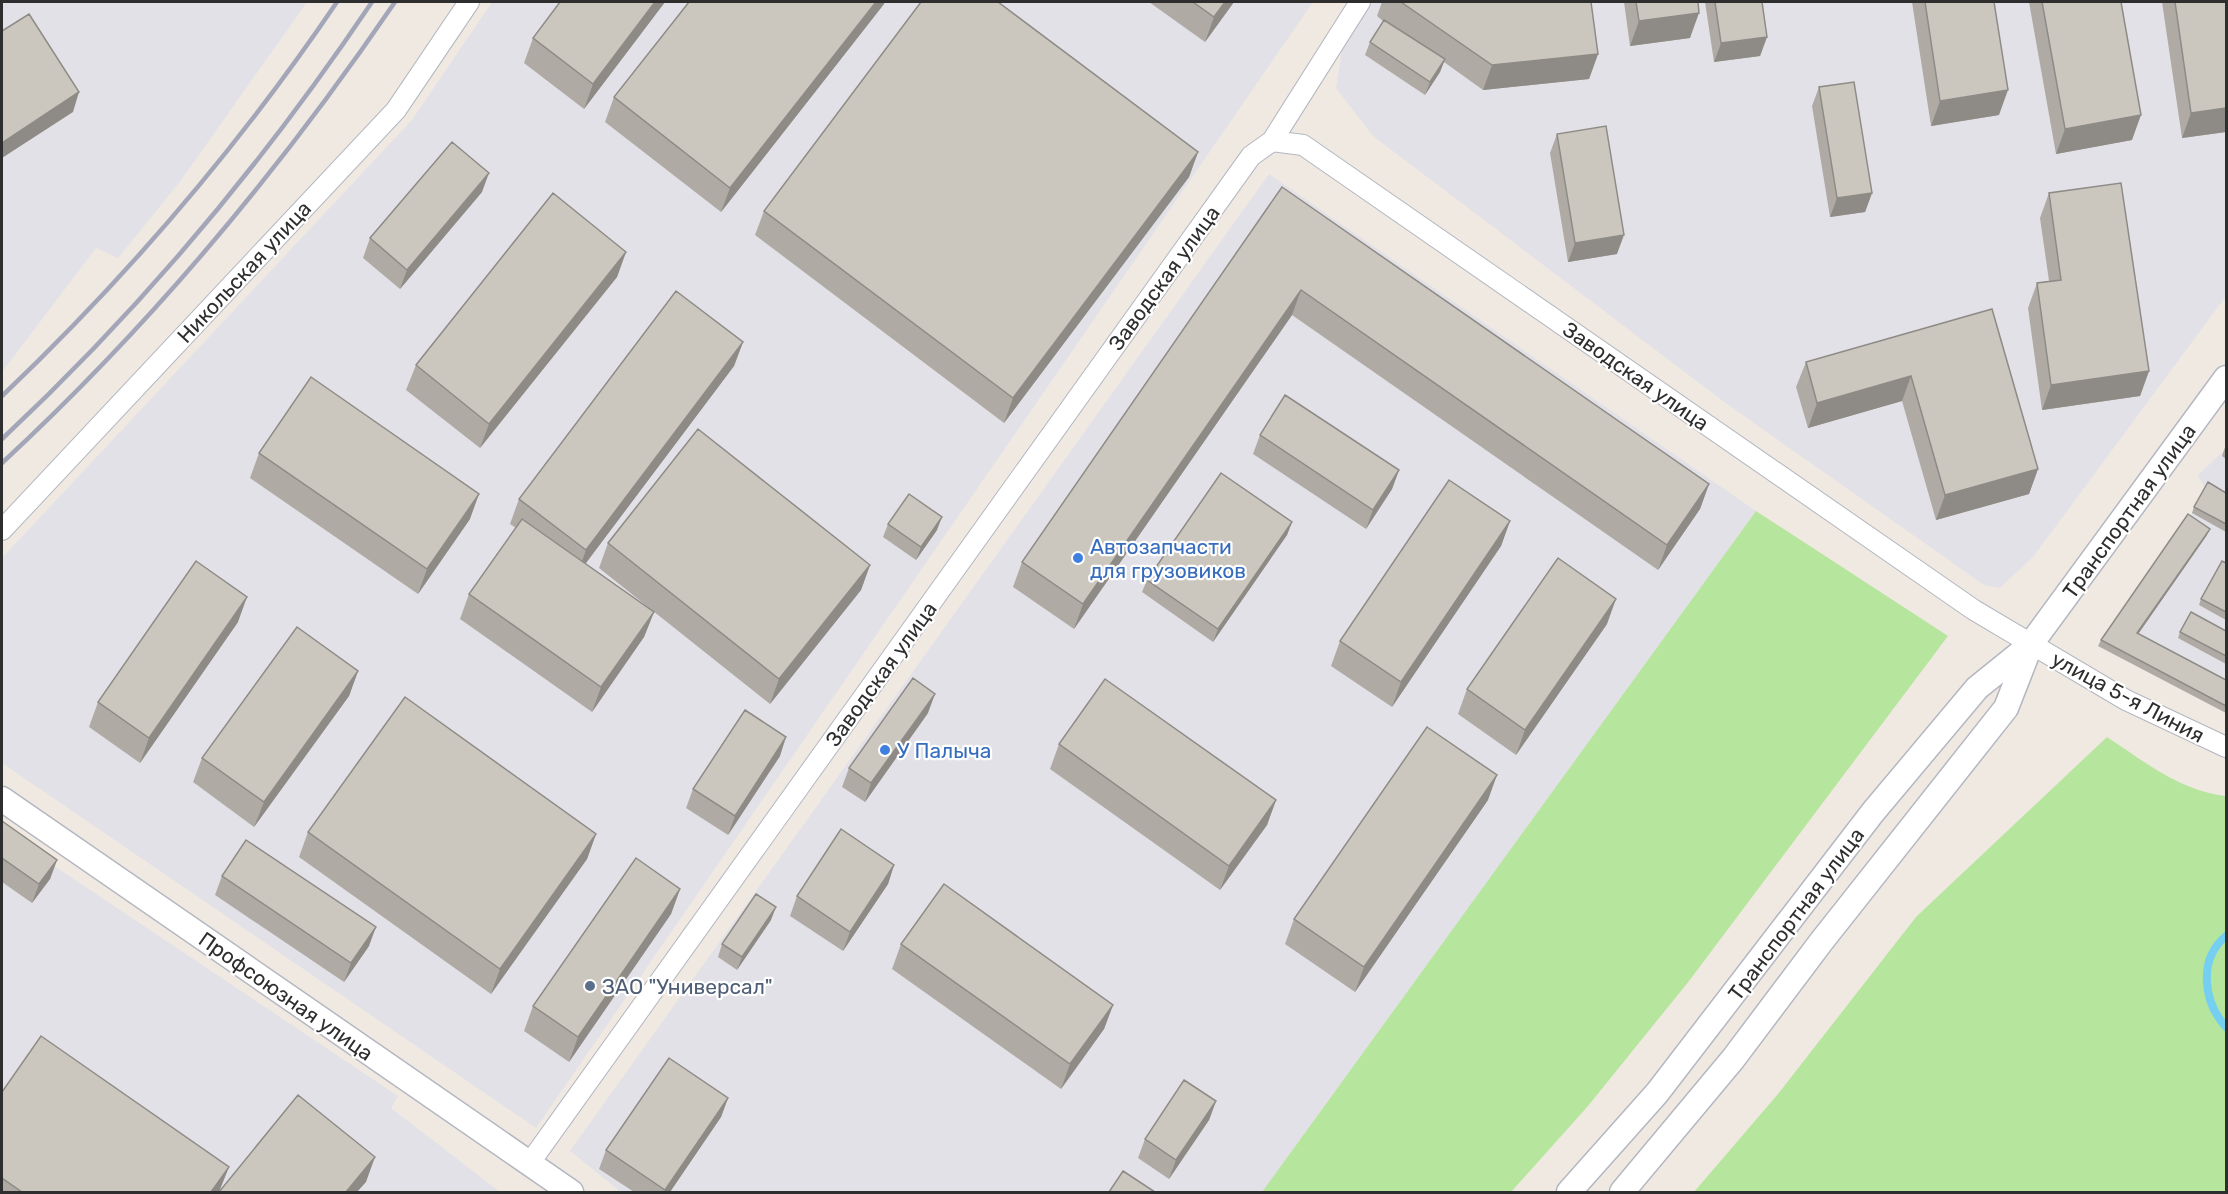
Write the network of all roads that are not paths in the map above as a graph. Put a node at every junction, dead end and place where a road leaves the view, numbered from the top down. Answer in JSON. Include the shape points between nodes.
{"nodes":[{"id":1,"x":470,"y":2,"type":"edge"},
{"id":2,"x":1360,"y":2,"type":"edge"},
{"id":3,"x":1272,"y":141,"type":"junction"},
{"id":4,"x":2226,"y":378,"type":"edge"},
{"id":5,"x":2,"y":530,"type":"edge"},
{"id":6,"x":2031,"y":644,"type":"junction"},
{"id":7,"x":2226,"y":747,"type":"edge"},
{"id":8,"x":2,"y":799,"type":"edge"},
{"id":9,"x":529,"y":1164,"type":"junction"},
{"id":10,"x":570,"y":1192,"type":"edge"},
{"id":11,"x":1569,"y":1192,"type":"edge"},
{"id":12,"x":1622,"y":1192,"type":"edge"}],
"edges":[{"from":1,"to":5,"type":"street","name":"Никольская улица","via":[[396,111]]},
{"from":2,"to":3,"type":"street"},
{"from":3,"to":6,"type":"street","name":"Заводская улица","via":[[1303,146],[1974,610]]},
{"from":3,"to":9,"type":"street","name":"Заводская улица","via":[[1251,156]]},
{"from":4,"to":6,"type":"street","name":"Транспортная улица"},
{"from":6,"to":7,"type":"street","name":"улица 5-я Линия","via":[[2126,700]]},
{"from":6,"to":11,"type":"street","name":"Транспортная улица","via":[[1977,688],[1874,812],[1677,1068]]},
{"from":6,"to":12,"type":"street","name":"Транспортная улица","via":[[2006,708],[1733,1059]]},
{"from":8,"to":9,"type":"street","name":"Профсоюзная улица"},
{"from":9,"to":10,"type":"street","name":"Профсоюзная улица"}]}
